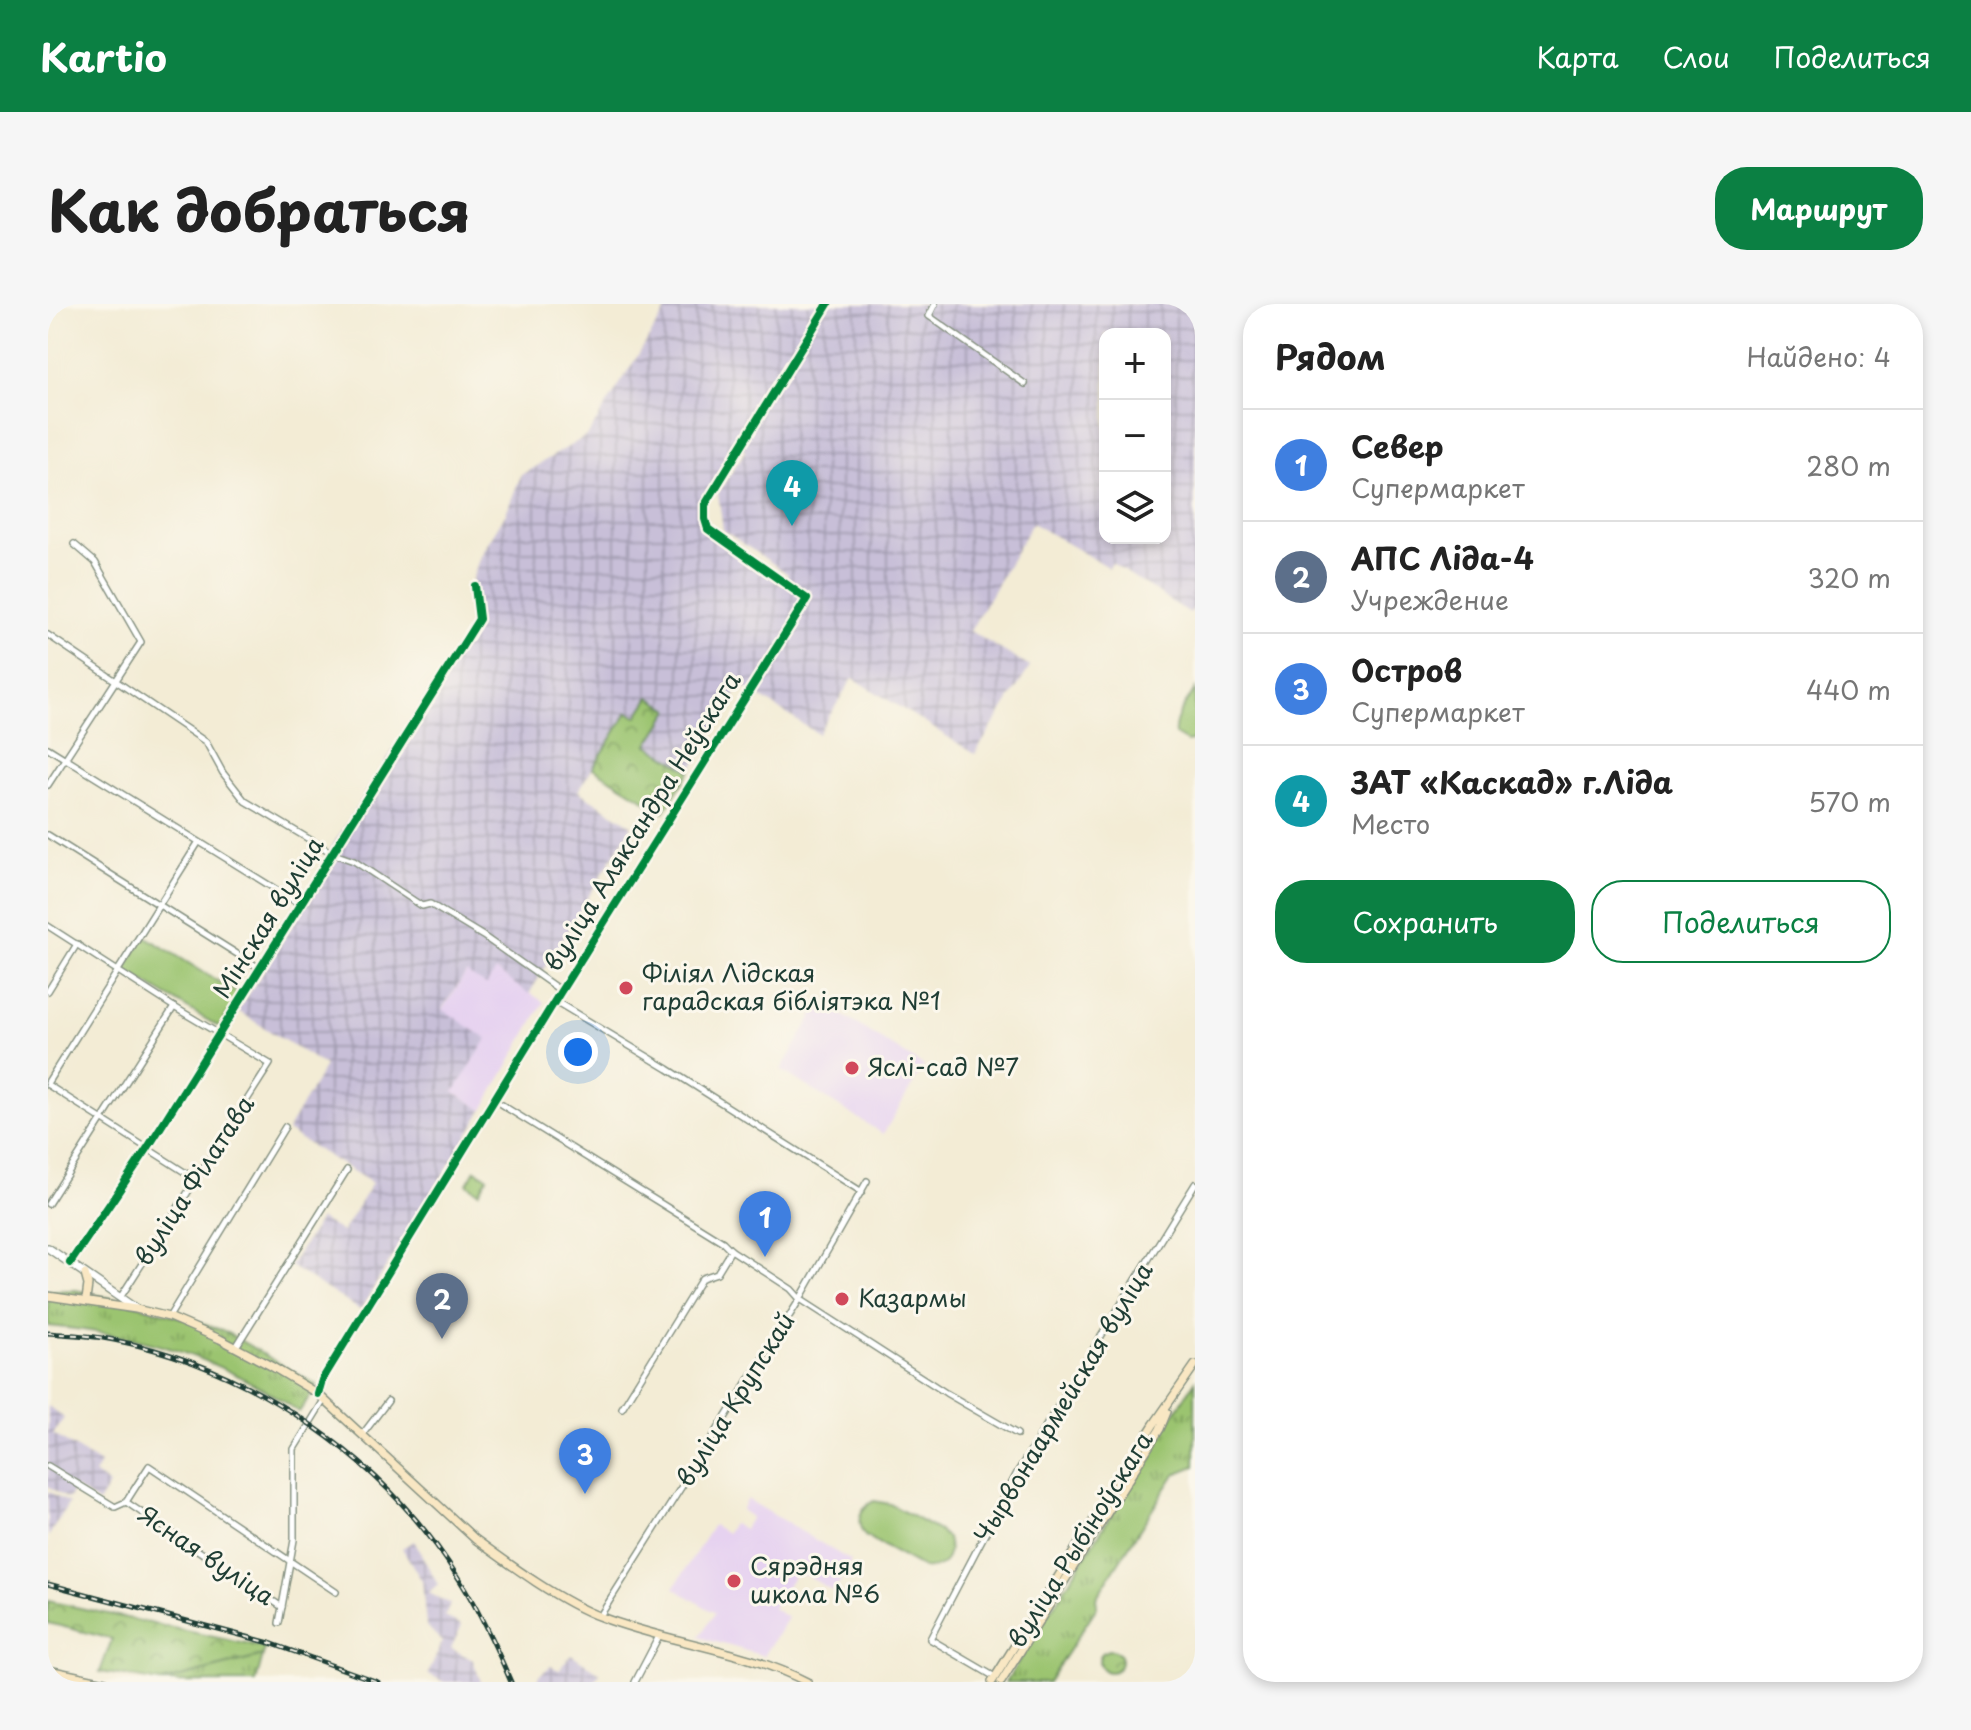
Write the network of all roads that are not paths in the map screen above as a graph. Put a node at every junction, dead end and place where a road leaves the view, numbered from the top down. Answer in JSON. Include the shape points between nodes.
{"nodes":[{"id":1,"x":828,"y":304,"type":"edge"},
{"id":2,"x":935,"y":304,"type":"edge"},
{"id":3,"x":1025,"y":384,"type":"dead end"},
{"id":4,"x":74,"y":544,"type":"dead end"},
{"id":5,"x":475,"y":586,"type":"dead end"},
{"id":6,"x":807,"y":599,"type":"joint"},
{"id":7,"x":48,"y":635,"type":"edge"},
{"id":8,"x":115,"y":681,"type":"junction"},
{"id":9,"x":48,"y":748,"type":"edge"},
{"id":10,"x":64,"y":758,"type":"junction"},
{"id":11,"x":48,"y":785,"type":"edge"},
{"id":12,"x":48,"y":835,"type":"edge"},
{"id":13,"x":198,"y":843,"type":"junction"},
{"id":14,"x":334,"y":854,"type":"junction"},
{"id":15,"x":160,"y":904,"type":"junction"},
{"id":16,"x":301,"y":905,"type":"junction"},
{"id":17,"x":48,"y":926,"type":"edge"},
{"id":18,"x":77,"y":944,"type":"junction"},
{"id":19,"x":261,"y":969,"type":"junction"},
{"id":20,"x":118,"y":970,"type":"junction"},
{"id":21,"x":48,"y":991,"type":"edge"},
{"id":22,"x":561,"y":991,"type":"junction"},
{"id":23,"x":555,"y":1001,"type":"junction"},
{"id":24,"x":174,"y":1007,"type":"junction"},
{"id":25,"x":220,"y":1034,"type":"junction"},
{"id":26,"x":48,"y":1083,"type":"edge"},
{"id":27,"x":494,"y":1100,"type":"junction"},
{"id":28,"x":103,"y":1121,"type":"junction"},
{"id":29,"x":285,"y":1127,"type":"dead end"},
{"id":30,"x":147,"y":1149,"type":"junction"},
{"id":31,"x":347,"y":1170,"type":"dead end"},
{"id":32,"x":197,"y":1180,"type":"junction"},
{"id":33,"x":867,"y":1181,"type":"dead end"},
{"id":34,"x":1195,"y":1184,"type":"edge"},
{"id":35,"x":862,"y":1192,"type":"junction"},
{"id":36,"x":48,"y":1204,"type":"edge"},
{"id":37,"x":48,"y":1248,"type":"edge"},
{"id":38,"x":731,"y":1250,"type":"junction"},
{"id":39,"x":70,"y":1263,"type":"junction"},
{"id":40,"x":85,"y":1274,"type":"junction"},
{"id":41,"x":48,"y":1296,"type":"edge"},
{"id":42,"x":120,"y":1298,"type":"junction"},
{"id":43,"x":800,"y":1299,"type":"junction"},
{"id":44,"x":86,"y":1300,"type":"junction"},
{"id":45,"x":136,"y":1309,"type":"junction"},
{"id":46,"x":169,"y":1317,"type":"junction"},
{"id":47,"x":236,"y":1348,"type":"junction"},
{"id":48,"x":1193,"y":1370,"type":"edge"},
{"id":49,"x":321,"y":1397,"type":"junction"},
{"id":50,"x":388,"y":1401,"type":"dead end"},
{"id":51,"x":622,"y":1408,"type":"dead end"},
{"id":52,"x":1017,"y":1434,"type":"dead end"},
{"id":53,"x":362,"y":1435,"type":"junction"},
{"id":54,"x":48,"y":1466,"type":"edge"},
{"id":55,"x":126,"y":1502,"type":"junction"},
{"id":56,"x":290,"y":1561,"type":"junction"},
{"id":57,"x":336,"y":1592,"type":"dead end"},
{"id":58,"x":282,"y":1607,"type":"junction"},
{"id":59,"x":599,"y":1617,"type":"junction"},
{"id":60,"x":279,"y":1623,"type":"dead end"},
{"id":61,"x":659,"y":1636,"type":"junction"},
{"id":62,"x":48,"y":1670,"type":"edge"},
{"id":63,"x":996,"y":1680,"type":"edge"},
{"id":64,"x":105,"y":1682,"type":"edge"},
{"id":65,"x":635,"y":1682,"type":"edge"},
{"id":66,"x":807,"y":1682,"type":"edge"}],
"edges":[{"from":1,"to":6,"type":"street","name":"вуліца Аляксандра Неўскага","via":[[705,505],[708,529]]},
{"from":2,"to":3,"type":"street","via":[[929,316]]},
{"from":4,"to":8,"type":"street","via":[[95,562],[141,642]]},
{"from":5,"to":14,"type":"street","name":"Мінская вуліца","via":[[479,619]]},
{"from":6,"to":22,"type":"street","name":"вуліца Аляксандра Неўскага"},
{"from":7,"to":8,"type":"street"},
{"from":8,"to":10,"type":"street"},
{"from":8,"to":14,"type":"street","via":[[206,742],[245,801]]},
{"from":9,"to":10,"type":"street"},
{"from":10,"to":11,"type":"street"},
{"from":10,"to":13,"type":"street"},
{"from":12,"to":15,"type":"street"},
{"from":13,"to":15,"type":"street"},
{"from":13,"to":16,"type":"street"},
{"from":14,"to":16,"type":"street","name":"Мінская вуліца"},
{"from":14,"to":22,"type":"street","via":[[354,861],[422,906],[430,904]]},
{"from":15,"to":19,"type":"street"},
{"from":15,"to":20,"type":"street"},
{"from":16,"to":19,"type":"street","name":"Мінская вуліца"},
{"from":17,"to":18,"type":"street"},
{"from":18,"to":20,"type":"street"},
{"from":18,"to":21,"type":"street"},
{"from":19,"to":25,"type":"street","name":"Мінская вуліца"},
{"from":20,"to":24,"type":"street"},
{"from":20,"to":26,"type":"street"},
{"from":22,"to":23,"type":"street","name":"вуліца Аляксандра Неўскага"},
{"from":23,"to":27,"type":"street","name":"вуліца Аляксандра Неўскага"},
{"from":23,"to":35,"type":"street"},
{"from":24,"to":25,"type":"street"},
{"from":24,"to":28,"type":"street"},
{"from":25,"to":30,"type":"street","name":"Мінская вуліца"},
{"from":25,"to":32,"type":"street","name":"вуліца Філатава","via":[[270,1064]]},
{"from":26,"to":28,"type":"street"},
{"from":27,"to":38,"type":"street"},
{"from":27,"to":49,"type":"street","name":"вуліца Аляксандра Неўскага","via":[[322,1380]]},
{"from":28,"to":30,"type":"street"},
{"from":28,"to":36,"type":"street"},
{"from":29,"to":46,"type":"street"},
{"from":30,"to":32,"type":"street"},
{"from":30,"to":39,"type":"street","name":"Мінская вуліца"},
{"from":31,"to":47,"type":"street"},
{"from":32,"to":42,"type":"street","name":"вуліца Філатава"},
{"from":33,"to":35,"type":"street","name":"вуліца Крупскай"},
{"from":34,"to":63,"type":"street","name":"Чырвонаармейская вуліца","via":[[1018,1471],[930,1639]]},
{"from":35,"to":43,"type":"street","name":"вуліца Крупскай"},
{"from":37,"to":39,"type":"street"},
{"from":38,"to":43,"type":"street"},
{"from":38,"to":51,"type":"street","via":[[717,1273],[702,1278]]},
{"from":39,"to":40,"type":"street"},
{"from":40,"to":42,"type":"street"},
{"from":40,"to":44,"type":"main road"},
{"from":41,"to":44,"type":"main road"},
{"from":42,"to":45,"type":"street"},
{"from":43,"to":52,"type":"street"},
{"from":43,"to":59,"type":"street","name":"вуліца Крупскай"},
{"from":44,"to":45,"type":"main road"},
{"from":45,"to":46,"type":"main road"},
{"from":46,"to":47,"type":"main road"},
{"from":47,"to":49,"type":"main road"},
{"from":48,"to":63,"type":"main road","name":"вуліца Рыбіноўскага"},
{"from":49,"to":53,"type":"main road"},
{"from":49,"to":56,"type":"street","name":"вуліца Аляксандра Неўскага","via":[[294,1449]]},
{"from":50,"to":53,"type":"street"},
{"from":53,"to":59,"type":"main road","via":[[493,1553]]},
{"from":54,"to":55,"type":"street","name":"Ясная вуліца","via":[[115,1507]]},
{"from":55,"to":56,"type":"street","via":[[149,1466]]},
{"from":55,"to":58,"type":"street","name":"Ясная вуліца"},
{"from":56,"to":57,"type":"street"},
{"from":56,"to":58,"type":"street","name":"вуліца Аляксандра Неўскага"},
{"from":58,"to":60,"type":"street","name":"вуліца Аляксандра Неўскага"},
{"from":59,"to":61,"type":"main road"},
{"from":61,"to":65,"type":"street"},
{"from":61,"to":66,"type":"main road"},
{"from":62,"to":64,"type":"main road"}]}
